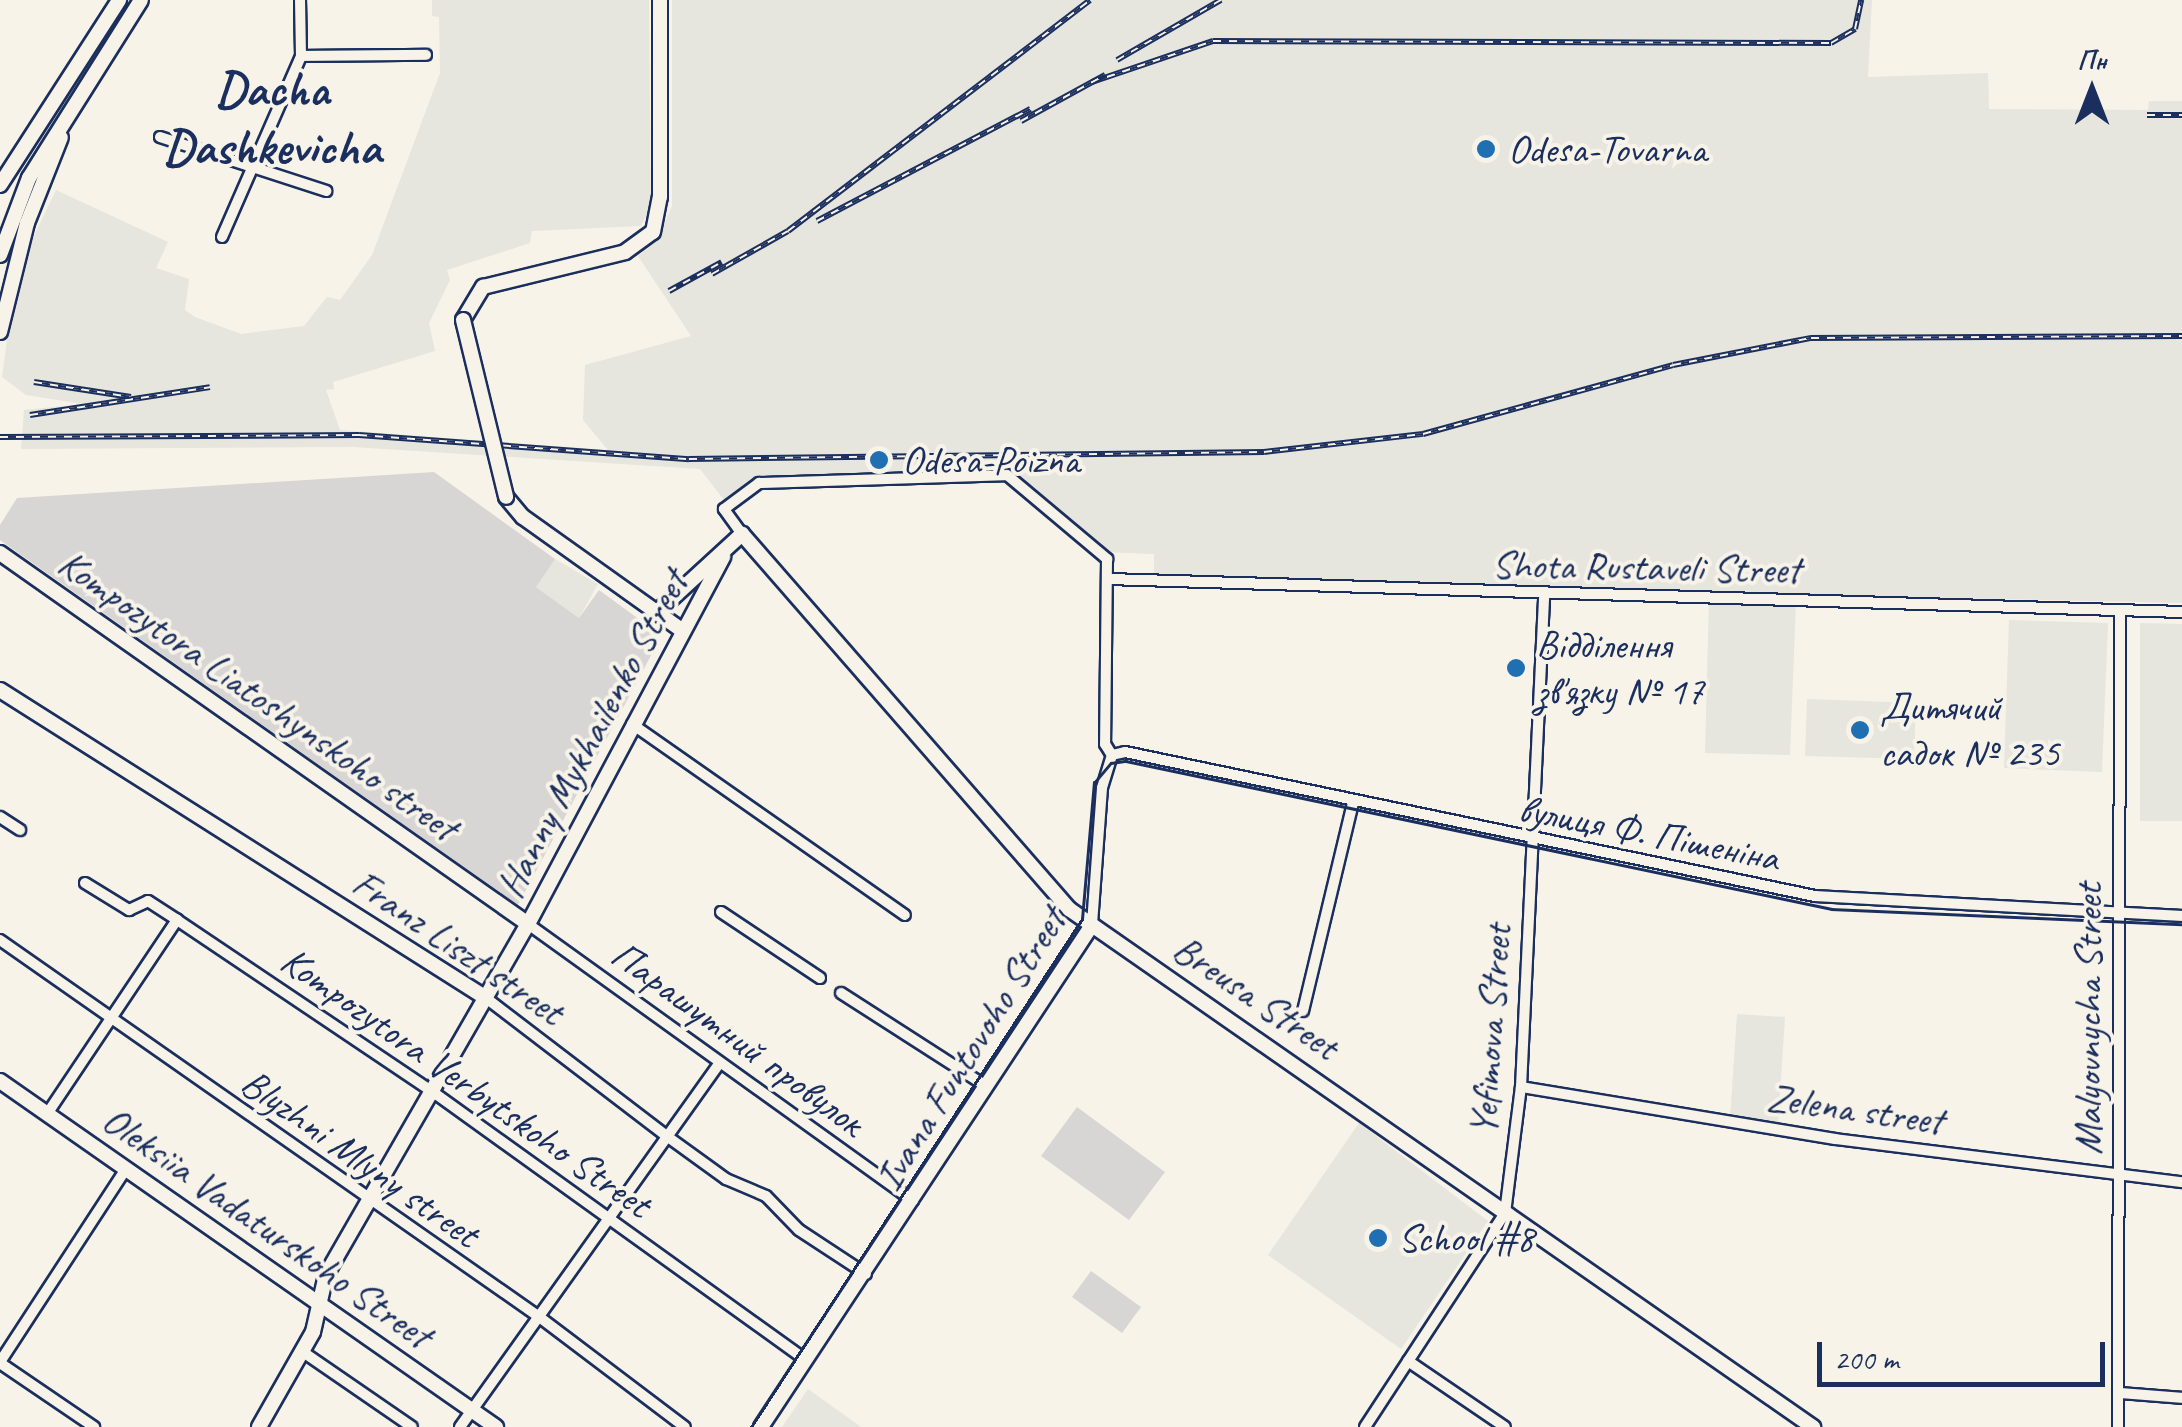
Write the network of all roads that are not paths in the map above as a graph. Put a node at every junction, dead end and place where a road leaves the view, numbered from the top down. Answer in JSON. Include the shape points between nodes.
{"nodes":[{"id":1,"x":119,"y":0,"type":"edge"},
{"id":2,"x":141,"y":0,"type":"edge"},
{"id":3,"x":300,"y":0,"type":"edge"},
{"id":4,"x":660,"y":0,"type":"edge"},
{"id":5,"x":426,"y":55,"type":"dead end"},
{"id":6,"x":301,"y":56,"type":"junction"},
{"id":7,"x":74,"y":102,"type":"junction"},
{"id":8,"x":160,"y":136,"type":"dead end"},
{"id":9,"x":252,"y":166,"type":"junction"},
{"id":10,"x":0,"y":185,"type":"edge"},
{"id":11,"x":326,"y":191,"type":"dead end"},
{"id":12,"x":222,"y":237,"type":"dead end"},
{"id":13,"x":0,"y":254,"type":"edge"},
{"id":14,"x":0,"y":332,"type":"edge"},
{"id":15,"x":742,"y":534,"type":"junction"},
{"id":16,"x":729,"y":546,"type":"junction"},
{"id":17,"x":0,"y":553,"type":"edge"},
{"id":18,"x":1108,"y":579,"type":"junction"},
{"id":19,"x":1544,"y":595,"type":"junction"},
{"id":20,"x":2120,"y":611,"type":"junction"},
{"id":21,"x":2182,"y":612,"type":"edge"},
{"id":22,"x":656,"y":613,"type":"junction"},
{"id":23,"x":682,"y":631,"type":"junction"},
{"id":24,"x":0,"y":690,"type":"edge"},
{"id":25,"x":631,"y":724,"type":"junction"},
{"id":26,"x":1112,"y":755,"type":"junction"},
{"id":27,"x":1353,"y":802,"type":"junction"},
{"id":28,"x":0,"y":817,"type":"edge"},
{"id":29,"x":20,"y":830,"type":"dead end"},
{"id":30,"x":1531,"y":840,"type":"junction"},
{"id":31,"x":85,"y":882,"type":"dead end"},
{"id":32,"x":722,"y":912,"type":"dead end"},
{"id":33,"x":2118,"y":912,"type":"junction"},
{"id":34,"x":905,"y":915,"type":"dead end"},
{"id":35,"x":2182,"y":916,"type":"edge"},
{"id":36,"x":177,"y":920,"type":"junction"},
{"id":37,"x":528,"y":924,"type":"junction"},
{"id":38,"x":1092,"y":925,"type":"junction"},
{"id":39,"x":0,"y":940,"type":"edge"},
{"id":40,"x":820,"y":978,"type":"dead end"},
{"id":41,"x":841,"y":992,"type":"dead end"},
{"id":42,"x":486,"y":998,"type":"junction"},
{"id":43,"x":1303,"y":1012,"type":"dead end"},
{"id":44,"x":109,"y":1019,"type":"junction"},
{"id":45,"x":719,"y":1064,"type":"junction"},
{"id":46,"x":0,"y":1081,"type":"edge"},
{"id":47,"x":986,"y":1086,"type":"junction"},
{"id":48,"x":1521,"y":1087,"type":"junction"},
{"id":49,"x":433,"y":1092,"type":"junction"},
{"id":50,"x":47,"y":1114,"type":"junction"},
{"id":51,"x":668,"y":1137,"type":"junction"},
{"id":52,"x":125,"y":1170,"type":"junction"},
{"id":53,"x":2117,"y":1174,"type":"junction"},
{"id":54,"x":2182,"y":1182,"type":"edge"},
{"id":55,"x":913,"y":1200,"type":"junction"},
{"id":56,"x":369,"y":1204,"type":"junction"},
{"id":57,"x":1505,"y":1213,"type":"junction"},
{"id":58,"x":609,"y":1216,"type":"junction"},
{"id":59,"x":866,"y":1274,"type":"junction"},
{"id":60,"x":318,"y":1300,"type":"junction"},
{"id":61,"x":538,"y":1316,"type":"junction"},
{"id":62,"x":303,"y":1352,"type":"junction"},
{"id":63,"x":806,"y":1360,"type":"junction"},
{"id":64,"x":1408,"y":1361,"type":"junction"},
{"id":65,"x":0,"y":1363,"type":"edge"},
{"id":66,"x":2119,"y":1393,"type":"junction"},
{"id":67,"x":2182,"y":1398,"type":"edge"},
{"id":68,"x":472,"y":1410,"type":"junction"},
{"id":69,"x":94,"y":1427,"type":"edge"},
{"id":70,"x":259,"y":1427,"type":"edge"},
{"id":71,"x":412,"y":1427,"type":"edge"},
{"id":72,"x":460,"y":1427,"type":"edge"},
{"id":73,"x":496,"y":1427,"type":"edge"},
{"id":74,"x":685,"y":1427,"type":"edge"},
{"id":75,"x":761,"y":1427,"type":"edge"},
{"id":76,"x":1364,"y":1427,"type":"edge"},
{"id":77,"x":1505,"y":1427,"type":"edge"},
{"id":78,"x":1812,"y":1427,"type":"edge"},
{"id":79,"x":2118,"y":1427,"type":"edge"}],
"edges":[{"from":1,"to":10,"type":"street"},
{"from":2,"to":7,"type":"street"},
{"from":3,"to":6,"type":"street"},
{"from":4,"to":22,"type":"street","bridge":true,"via":[[660,196],[653,232],[625,252],[483,286],[463,320],[506,497],[523,517]]},
{"from":5,"to":6,"type":"street"},
{"from":6,"to":9,"type":"street"},
{"from":7,"to":13,"type":"street","via":[[29,178]]},
{"from":7,"to":14,"type":"street","via":[[27,223]]},
{"from":8,"to":9,"type":"street"},
{"from":9,"to":11,"type":"street"},
{"from":9,"to":12,"type":"street"},
{"from":15,"to":16,"type":"street","name":"Hanny Mykhailenko Street"},
{"from":15,"to":18,"type":"street","via":[[724,509],[759,482],[1007,474],[1107,559]]},
{"from":15,"to":38,"type":"street","name":"Breusa Street","via":[[1054,895]]},
{"from":16,"to":22,"type":"street","name":"Hanny Mykhailenko Street"},
{"from":16,"to":23,"type":"street","name":"Hanny Mykhailenko Street"},
{"from":17,"to":37,"type":"street","name":"Kompozytora Liatoshynskoho street"},
{"from":18,"to":19,"type":"street","name":"Shota Rustaveli Street"},
{"from":18,"to":26,"type":"street","name":"Ivana Funtovoho Street","via":[[1105,744]]},
{"from":19,"to":20,"type":"street","name":"Shota Rustaveli Street"},
{"from":19,"to":30,"type":"street","name":"Yefimova Street"},
{"from":20,"to":21,"type":"street","name":"Shota Rustaveli Street"},
{"from":20,"to":33,"type":"street","name":"Malyovnycha Street"},
{"from":22,"to":23,"type":"street"},
{"from":23,"to":25,"type":"street","name":"Hanny Mykhailenko Street"},
{"from":24,"to":42,"type":"street","name":"Franz Liszt street"},
{"from":25,"to":34,"type":"street"},
{"from":25,"to":37,"type":"street","name":"Hanny Mykhailenko Street"},
{"from":26,"to":27,"type":"street","name":"вулиця Ф. Пішеніна","via":[[1125,752]]},
{"from":26,"to":38,"type":"street","name":"Ivana Funtovoho Street","via":[[1102,788]]},
{"from":27,"to":30,"type":"street","name":"вулиця Ф. Пішеніна"},
{"from":27,"to":43,"type":"street"},
{"from":28,"to":29,"type":"street"},
{"from":30,"to":33,"type":"street","name":"вулиця Ф. Пішеніна","via":[[1815,896]]},
{"from":30,"to":48,"type":"street","name":"Yefimova Street"},
{"from":31,"to":36,"type":"street","name":"Kompozytora Verbytskoho Street","via":[[129,910],[148,901]]},
{"from":32,"to":40,"type":"street"},
{"from":33,"to":35,"type":"street","name":"вулиця Ф. Пішеніна"},
{"from":33,"to":53,"type":"street","name":"Malyovnycha Street"},
{"from":36,"to":44,"type":"street"},
{"from":36,"to":49,"type":"street","name":"Kompozytora Verbytskoho Street"},
{"from":37,"to":42,"type":"street","name":"Hanny Mykhailenko Street"},
{"from":37,"to":45,"type":"street","name":"Парашутний провулок"},
{"from":38,"to":47,"type":"street","name":"Ivana Funtovoho Street"},
{"from":38,"to":57,"type":"street","name":"Breusa Street"},
{"from":39,"to":44,"type":"street","name":"Blyzhni Mlyny street"},
{"from":41,"to":47,"type":"street"},
{"from":42,"to":49,"type":"street","name":"Hanny Mykhailenko Street"},
{"from":42,"to":51,"type":"street","name":"Franz Liszt street"},
{"from":44,"to":50,"type":"street"},
{"from":44,"to":56,"type":"street","name":"Blyzhni Mlyny street"},
{"from":45,"to":51,"type":"street"},
{"from":45,"to":55,"type":"street","name":"Парашутний провулок"},
{"from":46,"to":50,"type":"street","name":"Oleksiia Vadaturskoho Street"},
{"from":47,"to":55,"type":"street","name":"Ivana Funtovoho Street"},
{"from":48,"to":53,"type":"street","name":"Zelena street","via":[[1835,1139]]},
{"from":48,"to":57,"type":"street","name":"Yefimova Street"},
{"from":49,"to":56,"type":"street","name":"Hanny Mykhailenko Street"},
{"from":49,"to":58,"type":"street","name":"Kompozytora Verbytskoho Street"},
{"from":50,"to":52,"type":"street","name":"Oleksiia Vadaturskoho Street"},
{"from":51,"to":58,"type":"street"},
{"from":51,"to":59,"type":"street","name":"Franz Liszt street","via":[[726,1179],[766,1196],[799,1230]]},
{"from":52,"to":60,"type":"street","name":"Oleksiia Vadaturskoho Street"},
{"from":52,"to":65,"type":"street"},
{"from":53,"to":54,"type":"street","name":"Zelena street"},
{"from":53,"to":66,"type":"street","name":"Malyovnycha Street"},
{"from":55,"to":59,"type":"street","name":"Ivana Funtovoho Street"},
{"from":56,"to":60,"type":"street","name":"Hanny Mykhailenko Street"},
{"from":56,"to":61,"type":"street","name":"Blyzhni Mlyny street"},
{"from":57,"to":64,"type":"street","name":"Yefimova Street"},
{"from":57,"to":78,"type":"street","name":"Breusa Street"},
{"from":58,"to":61,"type":"street"},
{"from":58,"to":63,"type":"street","name":"Kompozytora Verbytskoho Street"},
{"from":59,"to":63,"type":"street","name":"Ivana Funtovoho Street"},
{"from":60,"to":62,"type":"street","name":"Hanny Mykhailenko Street"},
{"from":60,"to":68,"type":"street","name":"Oleksiia Vadaturskoho Street"},
{"from":61,"to":68,"type":"street"},
{"from":61,"to":74,"type":"street","name":"Blyzhni Mlyny street"},
{"from":62,"to":70,"type":"street","name":"Hanny Mykhailenko Street"},
{"from":62,"to":71,"type":"street"},
{"from":63,"to":75,"type":"street","name":"Ivana Funtovoho Street"},
{"from":64,"to":76,"type":"street","name":"Yefimova Street"},
{"from":64,"to":77,"type":"street"},
{"from":65,"to":69,"type":"street"},
{"from":66,"to":67,"type":"street"},
{"from":66,"to":79,"type":"street","name":"Malyovnycha Street"},
{"from":68,"to":72,"type":"street"},
{"from":68,"to":73,"type":"street","name":"Oleksiia Vadaturskoho Street"}]}
